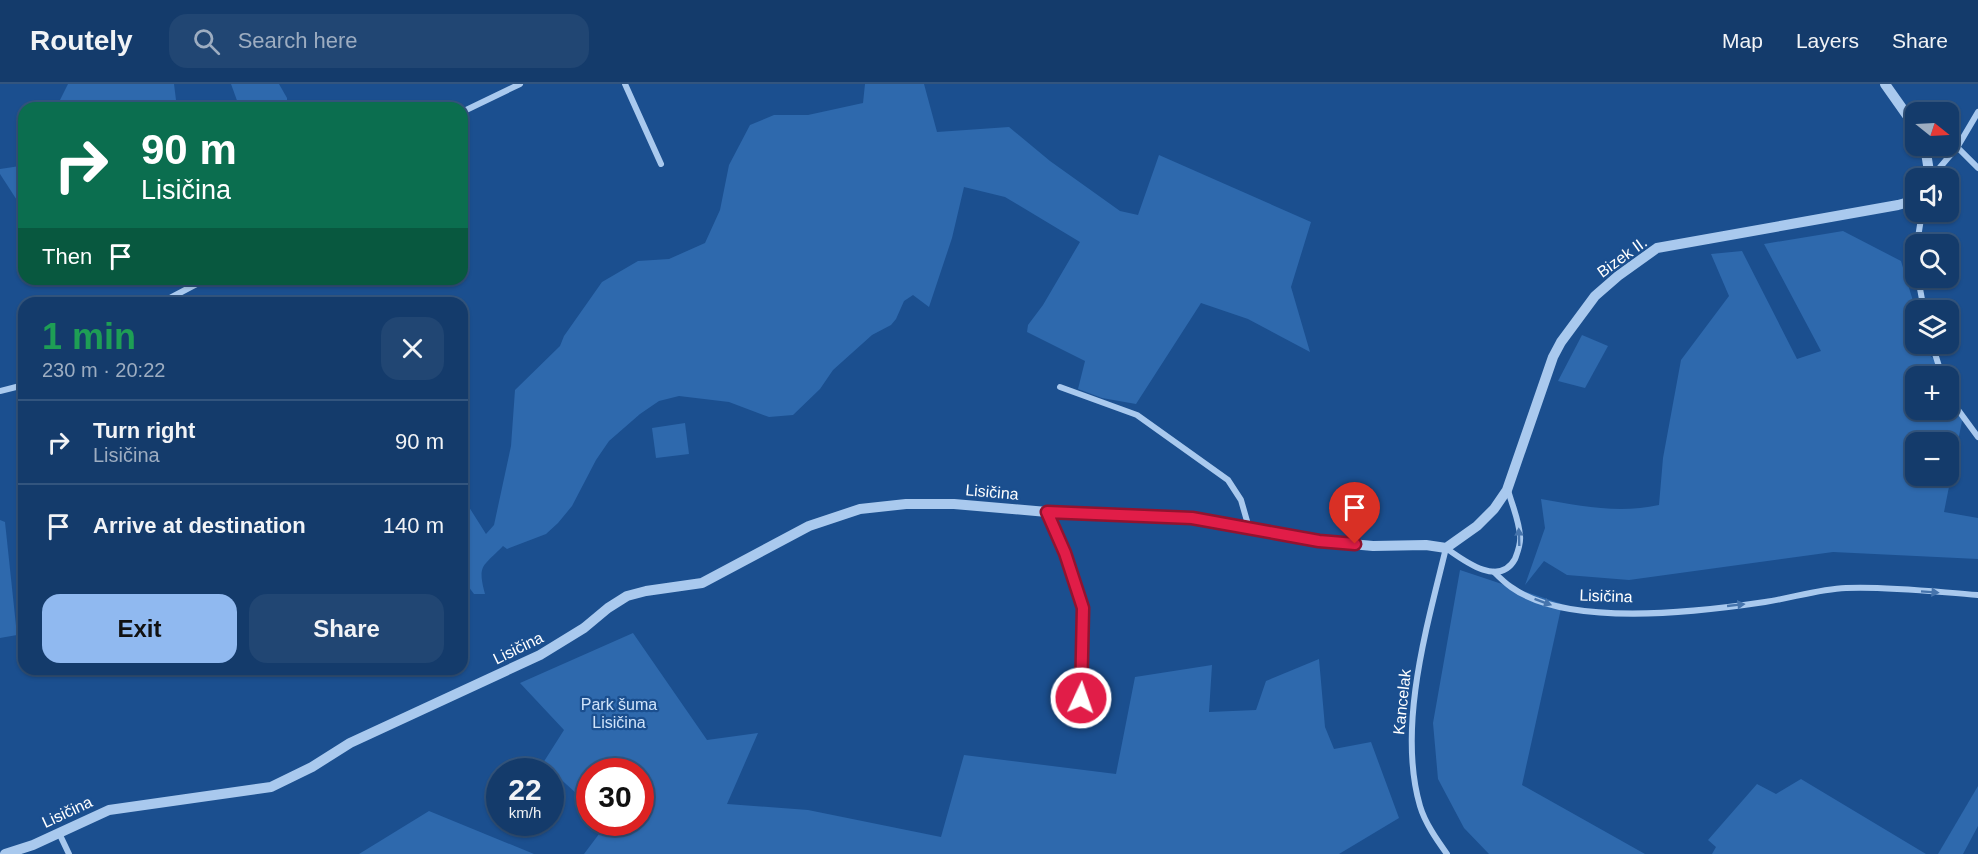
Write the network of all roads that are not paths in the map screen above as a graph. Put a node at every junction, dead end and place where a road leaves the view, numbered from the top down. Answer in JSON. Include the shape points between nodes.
{"nodes":[{"id":1,"x":520,"y":84,"type":"edge"},
{"id":2,"x":625,"y":84,"type":"edge"},
{"id":3,"x":1885,"y":84,"type":"edge"},
{"id":4,"x":468,"y":109,"type":"edge"},
{"id":5,"x":1978,"y":112,"type":"edge"},
{"id":6,"x":1905,"y":113,"type":"edge"},
{"id":7,"x":1959,"y":144,"type":"edge"},
{"id":8,"x":1959,"y":147,"type":"edge"},
{"id":9,"x":1949,"y":156,"type":"edge"},
{"id":10,"x":661,"y":164,"type":"dead end"},
{"id":11,"x":1939,"y":168,"type":"edge"},
{"id":12,"x":1978,"y":168,"type":"edge"},
{"id":13,"x":1905,"y":203,"type":"edge"},
{"id":14,"x":195,"y":285,"type":"edge"},
{"id":15,"x":172,"y":297,"type":"edge"},
{"id":16,"x":18,"y":386,"type":"edge"},
{"id":17,"x":1060,"y":387,"type":"dead end"},
{"id":18,"x":0,"y":391,"type":"edge"},
{"id":19,"x":1959,"y":411,"type":"edge"},
{"id":20,"x":1978,"y":437,"type":"edge"},
{"id":21,"x":1508,"y":490,"type":"junction"},
{"id":22,"x":1047,"y":512,"type":"junction"},
{"id":23,"x":1249,"y":528,"type":"junction"},
{"id":24,"x":1446,"y":548,"type":"junction"},
{"id":25,"x":1494,"y":572,"type":"junction"},
{"id":26,"x":1978,"y":595,"type":"edge"},
{"id":27,"x":1081,"y":698,"type":"dead end"},
{"id":28,"x":59,"y":833,"type":"junction"},
{"id":29,"x":5,"y":854,"type":"edge"},
{"id":30,"x":69,"y":854,"type":"edge"},
{"id":31,"x":1447,"y":854,"type":"edge"}],
"edges":[{"from":1,"to":4,"type":"street"},
{"from":2,"to":10,"type":"street"},
{"from":3,"to":6,"type":"street"},
{"from":5,"to":7,"type":"street"},
{"from":8,"to":12,"type":"street"},
{"from":9,"to":11,"type":"street"},
{"from":13,"to":21,"type":"street","name":"Bizek II.","via":[[1657,248],[1618,276],[1595,296],[1553,357]]},
{"from":14,"to":15,"type":"street"},
{"from":16,"to":18,"type":"street"},
{"from":17,"to":23,"type":"street","via":[[1137,415],[1228,480],[1241,500]]},
{"from":19,"to":20,"type":"street"},
{"from":21,"to":24,"type":"street","name":"Bizek II.","via":[[1477,526]]},
{"from":25,"to":21,"type":"street","one_way":true,"via":[[1512,563],[1519,550],[1521,538]]},
{"from":22,"to":23,"type":"street","name":"Lisičina","via":[[1192,518]]},
{"from":22,"to":27,"type":"street","via":[[1083,608]]},
{"from":22,"to":28,"type":"street","name":"Lisičina","via":[[906,504],[860,509],[822,520],[702,583],[627,596],[540,655],[350,743],[271,787],[109,810]]},
{"from":23,"to":24,"type":"street","name":"Lisičina","via":[[1319,541]]},
{"from":24,"to":25,"type":"street","name":"Lisičina","via":[[1478,568]]},
{"from":24,"to":31,"type":"street","name":"Kancelak","via":[[1422,648],[1412,750],[1420,808]]},
{"from":25,"to":26,"type":"street","name":"Lisičina","one_way":true,"via":[[1510,587],[1545,604],[1614,614],[1682,611],[1845,588]]},
{"from":28,"to":29,"type":"street","name":"Lisičina"},
{"from":28,"to":30,"type":"street"}]}
